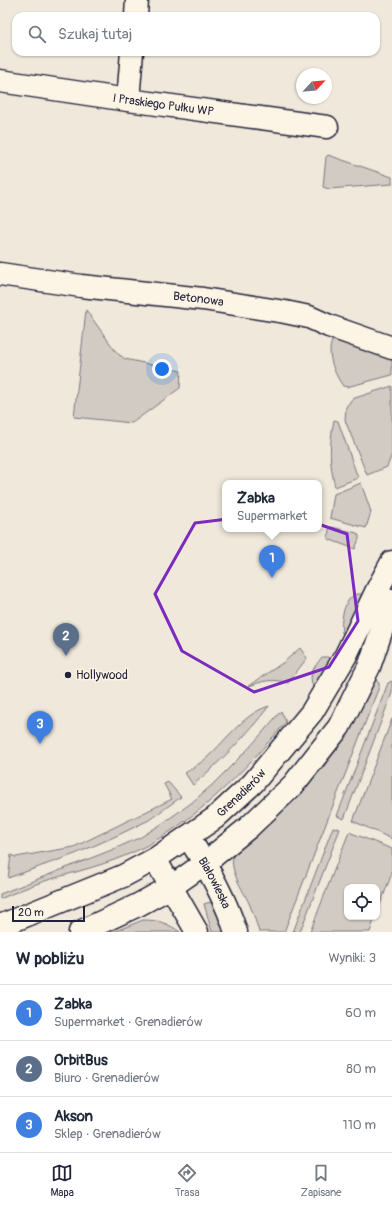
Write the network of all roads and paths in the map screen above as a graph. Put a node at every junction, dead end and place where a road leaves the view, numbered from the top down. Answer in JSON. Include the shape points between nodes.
{"nodes":[{"id":1,"x":137,"y":0,"type":"edge"},
{"id":2,"x":136,"y":12,"type":"edge"},
{"id":3,"x":132,"y":56,"type":"edge"},
{"id":4,"x":0,"y":80,"type":"edge"},
{"id":5,"x":128,"y":100,"type":"junction"},
{"id":6,"x":326,"y":127,"type":"dead end"},
{"id":7,"x":0,"y":274,"type":"edge"},
{"id":8,"x":392,"y":348,"type":"edge"},
{"id":9,"x":392,"y":562,"type":"edge"},
{"id":10,"x":392,"y":600,"type":"edge"},
{"id":11,"x":188,"y":837,"type":"junction"},
{"id":12,"x":155,"y":859,"type":"junction"},
{"id":13,"x":205,"y":863,"type":"junction"},
{"id":14,"x":171,"y":887,"type":"junction"},
{"id":15,"x":0,"y":926,"type":"edge"},
{"id":16,"x":80,"y":932,"type":"edge"},
{"id":17,"x":197,"y":932,"type":"edge"},
{"id":18,"x":236,"y":932,"type":"edge"}],
"edges":[{"from":1,"to":2,"type":"street"},
{"from":3,"to":5,"type":"street"},
{"from":4,"to":5,"type":"street","name":"I Praskiego Pułku WP"},
{"from":5,"to":6,"type":"street","name":"I Praskiego Pułku WP"},
{"from":7,"to":8,"type":"street","name":"Betonowa","via":[[81,286],[203,299],[285,312],[309,317]]},
{"from":9,"to":11,"type":"street","name":"Grenadierów","via":[[346,655],[312,712],[253,783],[215,818]]},
{"from":10,"to":13,"type":"street","via":[[369,667],[340,727],[293,785],[249,827]]},
{"from":11,"to":12,"type":"street","name":"Grenadierów"},
{"from":11,"to":13,"type":"street","name":"Białowieska"},
{"from":12,"to":14,"type":"street"},
{"from":12,"to":15,"type":"street","name":"Grenadierów","via":[[123,876]]},
{"from":13,"to":14,"type":"street"},
{"from":13,"to":18,"type":"street","name":"Białowieska"},
{"from":14,"to":16,"type":"street","via":[[138,906]]},
{"from":14,"to":17,"type":"street"}]}
